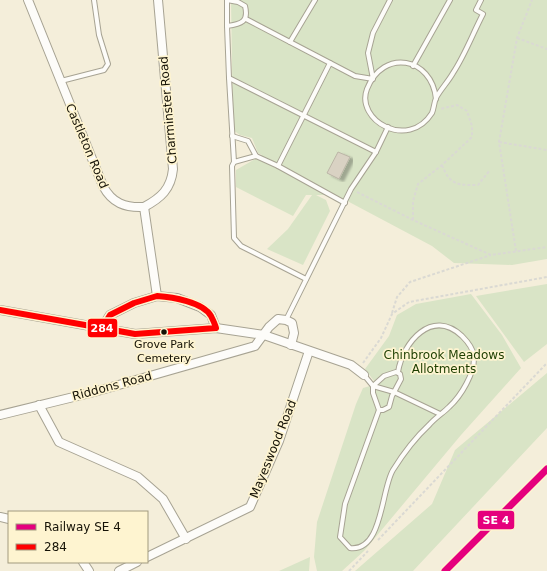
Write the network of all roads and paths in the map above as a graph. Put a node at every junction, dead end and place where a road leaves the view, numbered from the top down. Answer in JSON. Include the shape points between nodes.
{"nodes":[{"id":1,"x":28,"y":0,"type":"edge"},
{"id":2,"x":94,"y":0,"type":"edge"},
{"id":3,"x":158,"y":0,"type":"edge"},
{"id":4,"x":227,"y":0,"type":"edge"},
{"id":5,"x":315,"y":0,"type":"edge"},
{"id":6,"x":390,"y":0,"type":"edge"},
{"id":7,"x":450,"y":0,"type":"edge"},
{"id":8,"x":481,"y":0,"type":"edge"},
{"id":9,"x":532,"y":0,"type":"edge"},
{"id":10,"x":246,"y":19,"type":"junction"},
{"id":11,"x":227,"y":26,"type":"junction"},
{"id":12,"x":517,"y":38,"type":"junction"},
{"id":13,"x":290,"y":42,"type":"junction"},
{"id":14,"x":547,"y":49,"type":"edge"},
{"id":15,"x":330,"y":63,"type":"junction"},
{"id":16,"x":413,"y":66,"type":"junction"},
{"id":17,"x":229,"y":78,"type":"junction"},
{"id":18,"x":373,"y":79,"type":"junction"},
{"id":19,"x":60,"y":81,"type":"junction"},
{"id":20,"x":436,"y":99,"type":"junction"},
{"id":21,"x":433,"y":110,"type":"junction"},
{"id":22,"x":303,"y":115,"type":"junction"},
{"id":23,"x":388,"y":127,"type":"junction"},
{"id":24,"x":232,"y":136,"type":"junction"},
{"id":25,"x":499,"y":142,"type":"junction"},
{"id":26,"x":547,"y":150,"type":"edge"},
{"id":27,"x":376,"y":152,"type":"junction"},
{"id":28,"x":256,"y":156,"type":"junction"},
{"id":29,"x":234,"y":162,"type":"junction"},
{"id":30,"x":442,"y":165,"type":"junction"},
{"id":31,"x":278,"y":166,"type":"junction"},
{"id":32,"x":490,"y":170,"type":"dead end"},
{"id":33,"x":351,"y":189,"type":"junction"},
{"id":34,"x":345,"y":203,"type":"junction"},
{"id":35,"x":144,"y":207,"type":"junction"},
{"id":36,"x":413,"y":220,"type":"junction"},
{"id":37,"x":547,"y":247,"type":"edge"},
{"id":38,"x":516,"y":251,"type":"junction"},
{"id":39,"x":491,"y":255,"type":"junction"},
{"id":40,"x":547,"y":277,"type":"edge"},
{"id":41,"x":306,"y":279,"type":"junction"},
{"id":42,"x":157,"y":296,"type":"junction"},
{"id":43,"x":0,"y":310,"type":"edge"},
{"id":44,"x":392,"y":314,"type":"junction"},
{"id":45,"x":286,"y":320,"type":"junction"},
{"id":46,"x":216,"y":328,"type":"junction"},
{"id":47,"x":101,"y":329,"type":"junction"},
{"id":48,"x":264,"y":335,"type":"junction"},
{"id":49,"x":291,"y":345,"type":"junction"},
{"id":50,"x":309,"y":351,"type":"junction"},
{"id":51,"x":547,"y":363,"type":"edge"},
{"id":52,"x":357,"y":370,"type":"junction"},
{"id":53,"x":398,"y":372,"type":"junction"},
{"id":54,"x":364,"y":376,"type":"joint"},
{"id":55,"x":373,"y":386,"type":"junction"},
{"id":56,"x":394,"y":392,"type":"junction"},
{"id":57,"x":39,"y":405,"type":"junction"},
{"id":58,"x":379,"y":410,"type":"junction"},
{"id":59,"x":440,"y":414,"type":"junction"},
{"id":60,"x":0,"y":415,"type":"edge"},
{"id":61,"x":186,"y":539,"type":"junction"},
{"id":62,"x":376,"y":542,"type":"dead end"},
{"id":63,"x":371,"y":548,"type":"dead end"},
{"id":64,"x":148,"y":557,"type":"edge"},
{"id":65,"x":135,"y":563,"type":"edge"},
{"id":66,"x":119,"y":571,"type":"edge"},
{"id":67,"x":349,"y":571,"type":"edge"}],
"edges":[{"from":1,"to":19,"type":"street","name":"Castleton Road"},
{"from":2,"to":19,"type":"lane","via":[[99,35],[108,64],[104,70]]},
{"from":3,"to":35,"type":"street","name":"Charminster Road","via":[[173,169],[165,193]]},
{"from":4,"to":10,"type":"lane","via":[[245,6]]},
{"from":4,"to":11,"type":"lane"},
{"from":5,"to":13,"type":"lane"},
{"from":6,"to":18,"type":"lane","via":[[373,33],[368,53]]},
{"from":7,"to":16,"type":"lane"},
{"from":8,"to":20,"type":"lane","via":[[476,10],[483,14],[454,73]]},
{"from":9,"to":12,"type":"path"},
{"from":10,"to":11,"type":"lane"},
{"from":10,"to":13,"type":"lane"},
{"from":11,"to":17,"type":"lane"},
{"from":12,"to":14,"type":"path"},
{"from":12,"to":25,"type":"path"},
{"from":13,"to":15,"type":"lane"},
{"from":15,"to":18,"type":"lane","via":[[355,76]]},
{"from":15,"to":22,"type":"lane"},
{"from":16,"to":18,"type":"lane","via":[[402,62],[390,63],[379,69]]},
{"from":16,"to":20,"type":"lane","via":[[423,70],[430,78],[435,88]]},
{"from":17,"to":22,"type":"lane"},
{"from":17,"to":24,"type":"lane"},
{"from":18,"to":23,"type":"lane","via":[[366,90],[366,102],[377,123]]},
{"from":19,"to":35,"type":"street","name":"Castleton Road","via":[[106,193],[121,205]]},
{"from":20,"to":21,"type":"lane"},
{"from":21,"to":23,"type":"lane","via":[[424,123],[409,131],[398,132]]},
{"from":21,"to":30,"type":"path","via":[[457,105],[467,111],[472,126],[472,137]]},
{"from":22,"to":27,"type":"lane"},
{"from":22,"to":31,"type":"lane"},
{"from":23,"to":27,"type":"lane"},
{"from":24,"to":28,"type":"lane","via":[[248,141]]},
{"from":24,"to":29,"type":"lane"},
{"from":25,"to":26,"type":"path"},
{"from":25,"to":38,"type":"path"},
{"from":27,"to":33,"type":"lane"},
{"from":28,"to":29,"type":"lane"},
{"from":28,"to":31,"type":"lane"},
{"from":29,"to":41,"type":"lane","via":[[234,238],[242,246]]},
{"from":30,"to":32,"type":"path","via":[[452,182],[463,185],[478,185]]},
{"from":30,"to":36,"type":"path","via":[[418,184],[413,201]]},
{"from":31,"to":34,"type":"lane"},
{"from":33,"to":34,"type":"lane"},
{"from":33,"to":36,"type":"path"},
{"from":34,"to":41,"type":"lane"},
{"from":35,"to":42,"type":"street"},
{"from":36,"to":39,"type":"path"},
{"from":37,"to":38,"type":"path"},
{"from":38,"to":39,"type":"path"},
{"from":39,"to":44,"type":"path","via":[[410,282],[397,297]]},
{"from":40,"to":44,"type":"path","via":[[408,302]]},
{"from":41,"to":45,"type":"lane"},
{"from":42,"to":46,"type":"street","via":[[177,298],[200,307],[211,315]]},
{"from":42,"to":47,"type":"street","via":[[134,303],[110,315]]},
{"from":43,"to":47,"type":"street"},
{"from":44,"to":52,"type":"path","via":[[377,344]]},
{"from":45,"to":48,"type":"street","name":"Riddons Road","via":[[278,319]]},
{"from":45,"to":49,"type":"street","via":[[291,321],[293,326]]},
{"from":46,"to":47,"type":"street","via":[[135,334]]},
{"from":46,"to":48,"type":"street"},
{"from":48,"to":49,"type":"street"},
{"from":48,"to":57,"type":"street","name":"Riddons Road","via":[[255,346]]},
{"from":49,"to":50,"type":"street"},
{"from":50,"to":52,"type":"street","via":[[351,365]]},
{"from":50,"to":61,"type":"street","name":"Mayeswood Road","via":[[279,441],[250,507]]},
{"from":51,"to":62,"type":"path"},
{"from":52,"to":54,"type":"street"},
{"from":53,"to":55,"type":"lane","via":[[384,376]]},
{"from":53,"to":56,"type":"lane","via":[[401,379]]},
{"from":53,"to":59,"type":"lane","via":[[411,341],[425,328],[449,326],[466,340],[474,357],[472,371],[455,400]]},
{"from":54,"to":55,"type":"lane"},
{"from":55,"to":56,"type":"lane"},
{"from":55,"to":58,"type":"lane"},
{"from":56,"to":58,"type":"lane","via":[[389,407]]},
{"from":56,"to":59,"type":"lane"},
{"from":57,"to":60,"type":"street","name":"Riddons Road"},
{"from":57,"to":61,"type":"street","via":[[59,442],[138,477],[163,499]]},
{"from":58,"to":59,"type":"lane","via":[[342,513],[340,537],[350,548],[364,545],[372,538],[392,471],[422,432]]},
{"from":61,"to":64,"type":"street","name":"Mayeswood Road"},
{"from":63,"to":67,"type":"path"},
{"from":65,"to":66,"type":"street"}]}
